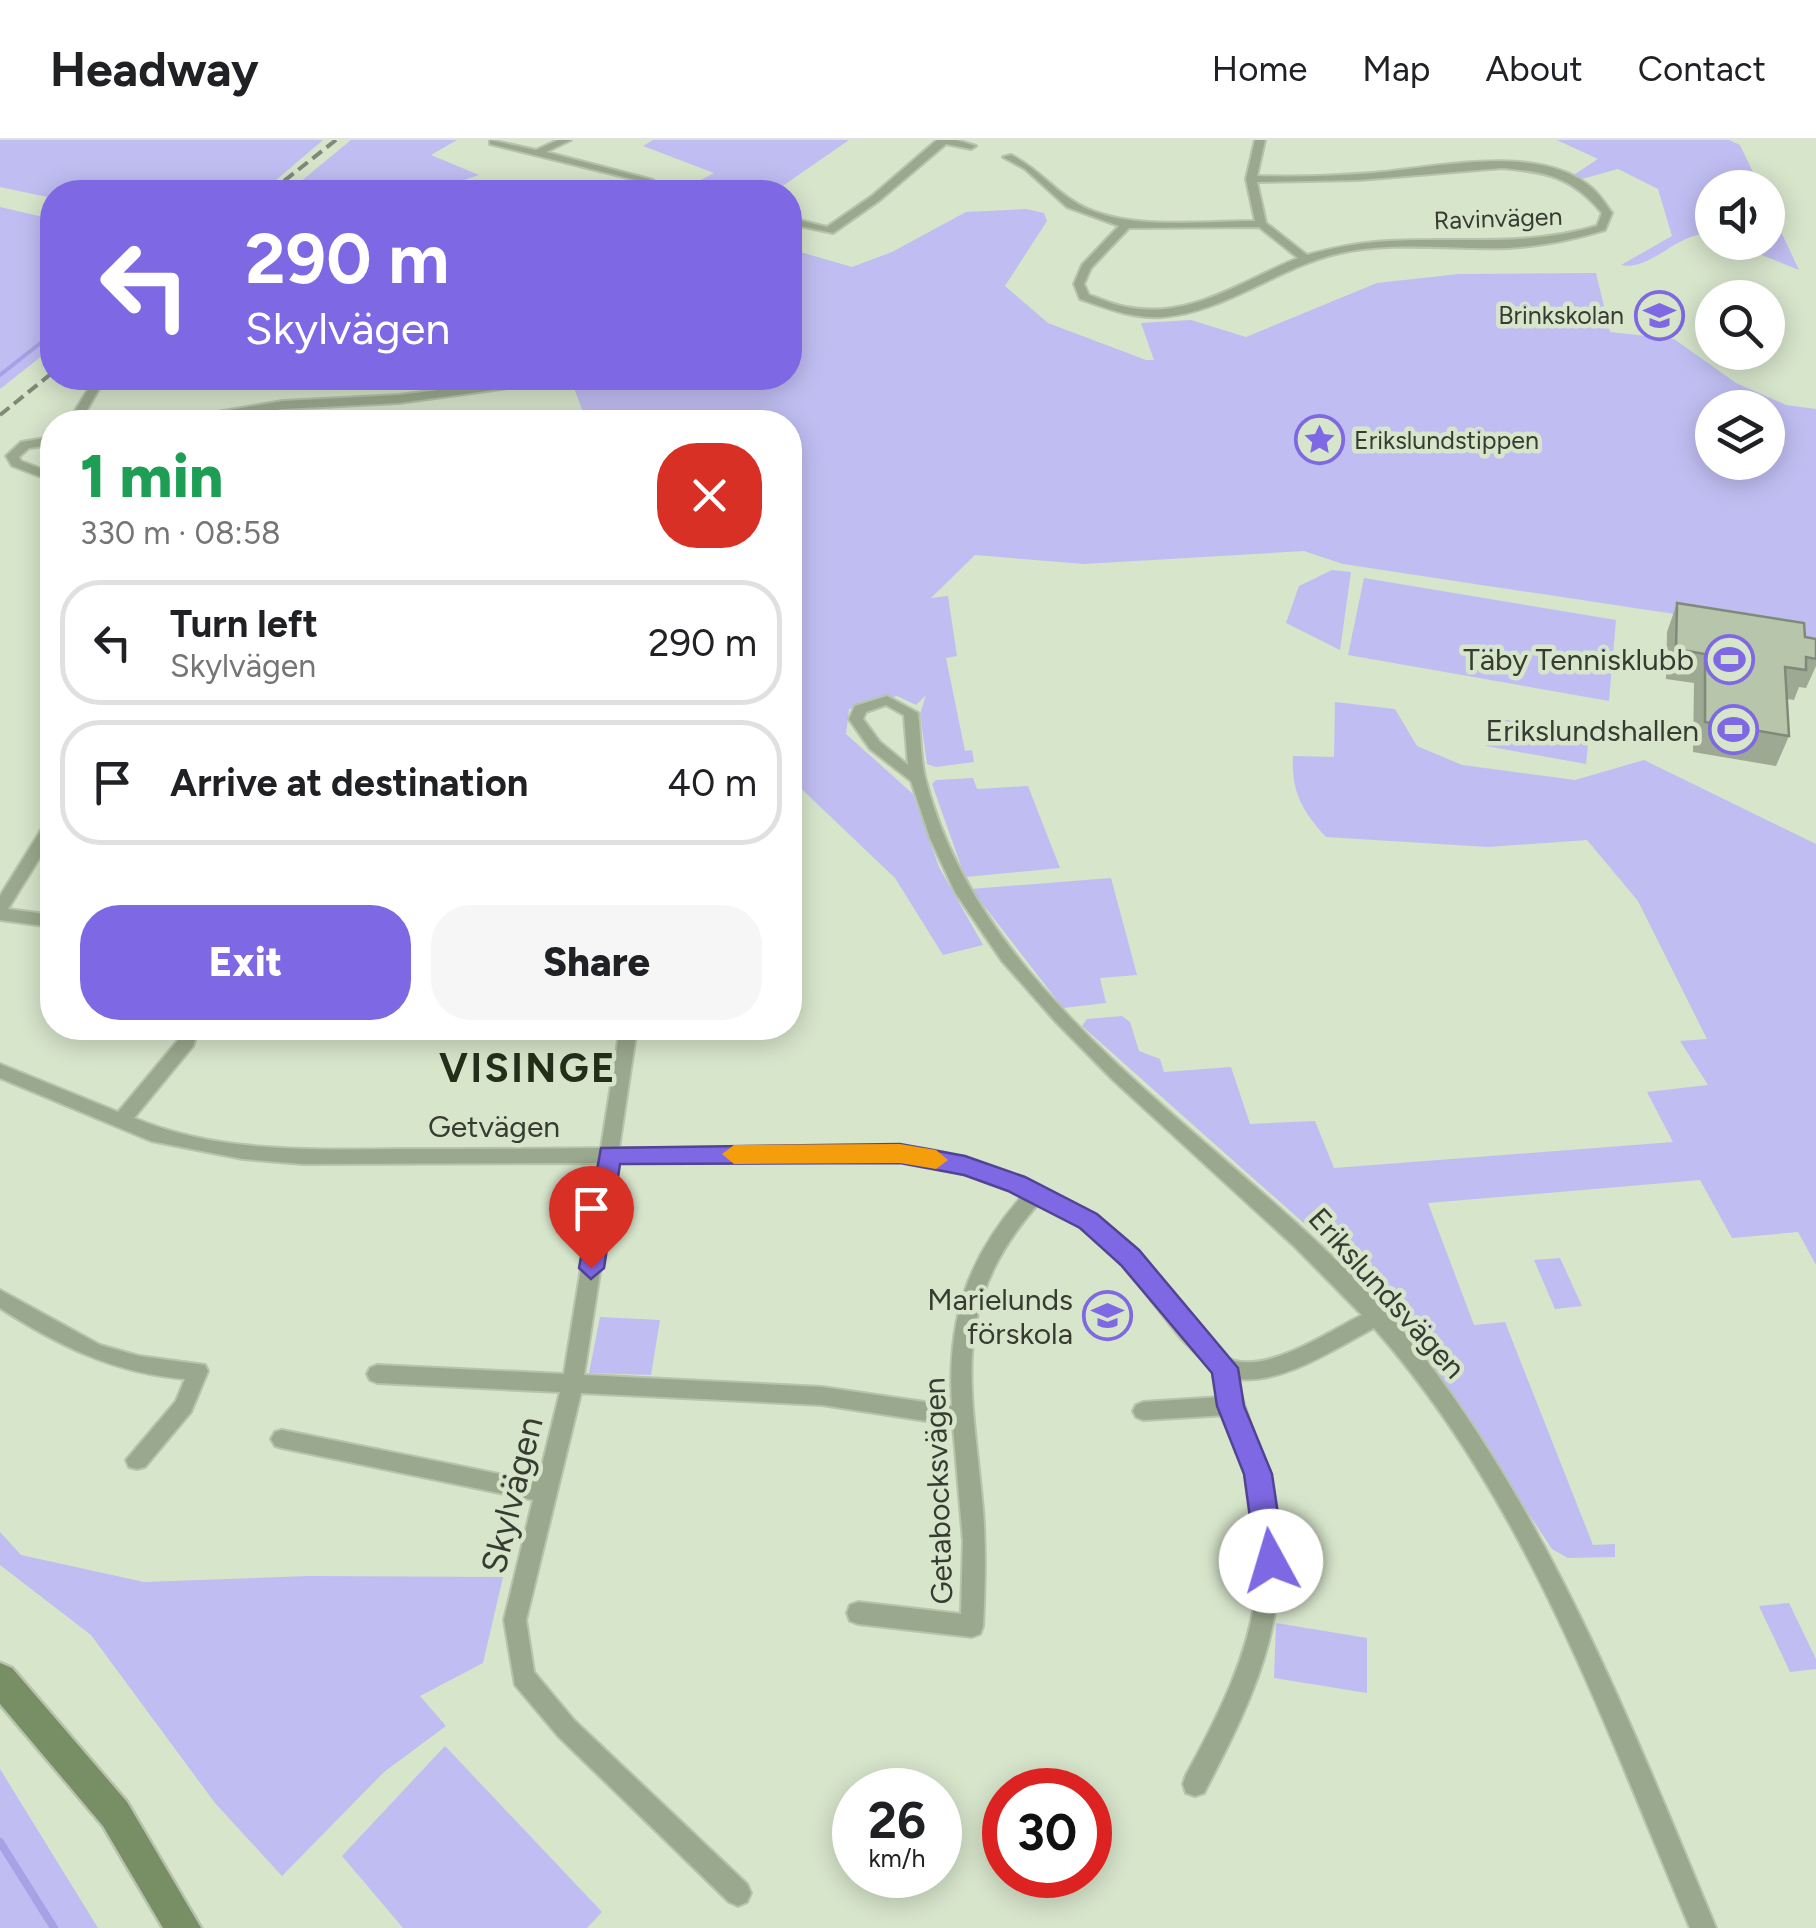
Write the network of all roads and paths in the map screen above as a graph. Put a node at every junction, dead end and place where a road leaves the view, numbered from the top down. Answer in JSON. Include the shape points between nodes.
{"nodes":[{"id":1,"x":566,"y":140,"type":"edge"},
{"id":2,"x":943,"y":140,"type":"edge"},
{"id":3,"x":1260,"y":140,"type":"edge"},
{"id":4,"x":493,"y":142,"type":"edge"},
{"id":5,"x":971,"y":146,"type":"dead end"},
{"id":6,"x":537,"y":153,"type":"junction"},
{"id":7,"x":1008,"y":157,"type":"dead end"},
{"id":8,"x":1250,"y":179,"type":"junction"},
{"id":9,"x":648,"y":180,"type":"dead end"},
{"id":10,"x":802,"y":224,"type":"edge"},
{"id":11,"x":1261,"y":224,"type":"junction"},
{"id":12,"x":1126,"y":225,"type":"junction"},
{"id":13,"x":1305,"y":259,"type":"junction"},
{"id":14,"x":471,"y":390,"type":"edge"},
{"id":15,"x":249,"y":410,"type":"edge"},
{"id":16,"x":40,"y":443,"type":"edge"},
{"id":17,"x":40,"y":472,"type":"edge"},
{"id":18,"x":917,"y":778,"type":"junction"},
{"id":19,"x":40,"y":844,"type":"edge"},
{"id":20,"x":2,"y":902,"type":"edge"},
{"id":21,"x":40,"y":916,"type":"edge"},
{"id":22,"x":187,"y":1040,"type":"edge"},
{"id":23,"x":627,"y":1040,"type":"edge"},
{"id":24,"x":2,"y":1075,"type":"edge"},
{"id":25,"x":124,"y":1118,"type":"junction"},
{"id":26,"x":609,"y":1155,"type":"junction"},
{"id":27,"x":1036,"y":1194,"type":"junction"},
{"id":28,"x":0,"y":1298,"type":"edge"},
{"id":29,"x":1376,"y":1318,"type":"junction"},
{"id":30,"x":1225,"y":1368,"type":"junction"},
{"id":31,"x":377,"y":1374,"type":"dead end"},
{"id":32,"x":573,"y":1382,"type":"junction"},
{"id":33,"x":1230,"y":1406,"type":"junction"},
{"id":34,"x":1143,"y":1410,"type":"dead end"},
{"id":35,"x":964,"y":1417,"type":"junction"},
{"id":36,"x":282,"y":1439,"type":"dead end"},
{"id":37,"x":138,"y":1460,"type":"dead end"},
{"id":38,"x":546,"y":1493,"type":"junction"},
{"id":39,"x":858,"y":1613,"type":"dead end"},
{"id":40,"x":0,"y":1679,"type":"edge"},
{"id":41,"x":1196,"y":1784,"type":"dead end"},
{"id":42,"x":738,"y":1893,"type":"dead end"},
{"id":43,"x":184,"y":1928,"type":"edge"},
{"id":44,"x":1704,"y":1928,"type":"edge"}],
"edges":[{"from":1,"to":6,"type":"street"},
{"from":2,"to":5,"type":"street"},
{"from":2,"to":10,"type":"street","via":[[829,230]]},
{"from":3,"to":8,"type":"street"},
{"from":4,"to":6,"type":"street"},
{"from":6,"to":9,"type":"street"},
{"from":7,"to":12,"type":"street","via":[[1071,205]]},
{"from":8,"to":11,"type":"street"},
{"from":8,"to":13,"type":"street","name":"Ravinvägen","via":[[1521,166],[1580,183],[1607,213],[1601,228],[1547,244],[1392,244]]},
{"from":11,"to":12,"type":"street"},
{"from":11,"to":13,"type":"street"},
{"from":12,"to":13,"type":"street","via":[[1086,266],[1078,284],[1084,297],[1147,317],[1188,312]]},
{"from":14,"to":15,"type":"street"},
{"from":16,"to":17,"type":"street","via":[[12,456]]},
{"from":18,"to":18,"type":"street","name":"Erikslundsvägen","via":[[911,713],[887,700],[860,709],[862,732],[885,758]]},
{"from":18,"to":29,"type":"street","name":"Erikslundsvägen","via":[[962,890],[1058,1014],[1294,1232]]},
{"from":19,"to":20,"type":"street"},
{"from":20,"to":21,"type":"street"},
{"from":22,"to":25,"type":"street"},
{"from":23,"to":26,"type":"street","name":"Skylvägen"},
{"from":24,"to":25,"type":"street","name":"Getvägen"},
{"from":25,"to":26,"type":"street","name":"Getvägen","via":[[158,1136],[303,1157]]},
{"from":26,"to":27,"type":"street","name":"Getvägen","via":[[900,1154],[965,1166]]},
{"from":26,"to":32,"type":"street","name":"Skylvägen"},
{"from":27,"to":30,"type":"street","name":"Getvägen","via":[[1088,1221],[1130,1258]]},
{"from":27,"to":35,"type":"street","name":"Getabocksvägen","via":[[1008,1224],[969,1304]]},
{"from":28,"to":37,"type":"street","via":[[84,1350],[137,1368],[198,1370],[184,1406]]},
{"from":29,"to":30,"type":"street","via":[[1261,1371]]},
{"from":29,"to":44,"type":"street","name":"Erikslundsvägen","via":[[1464,1426],[1548,1577]]},
{"from":30,"to":33,"type":"street"},
{"from":31,"to":32,"type":"street"},
{"from":32,"to":35,"type":"street","via":[[822,1396]]},
{"from":32,"to":38,"type":"street","name":"Skylvägen"},
{"from":33,"to":34,"type":"street"},
{"from":33,"to":41,"type":"street","via":[[1258,1474],[1268,1526],[1264,1636]]},
{"from":35,"to":39,"type":"street","name":"Getabocksvägen","via":[[974,1539],[972,1626]]},
{"from":36,"to":38,"type":"street"},
{"from":38,"to":42,"type":"street","name":"Skylvägen","via":[[515,1620],[522,1677]]},
{"from":40,"to":43,"type":"main road","via":[[115,1814]]}]}
